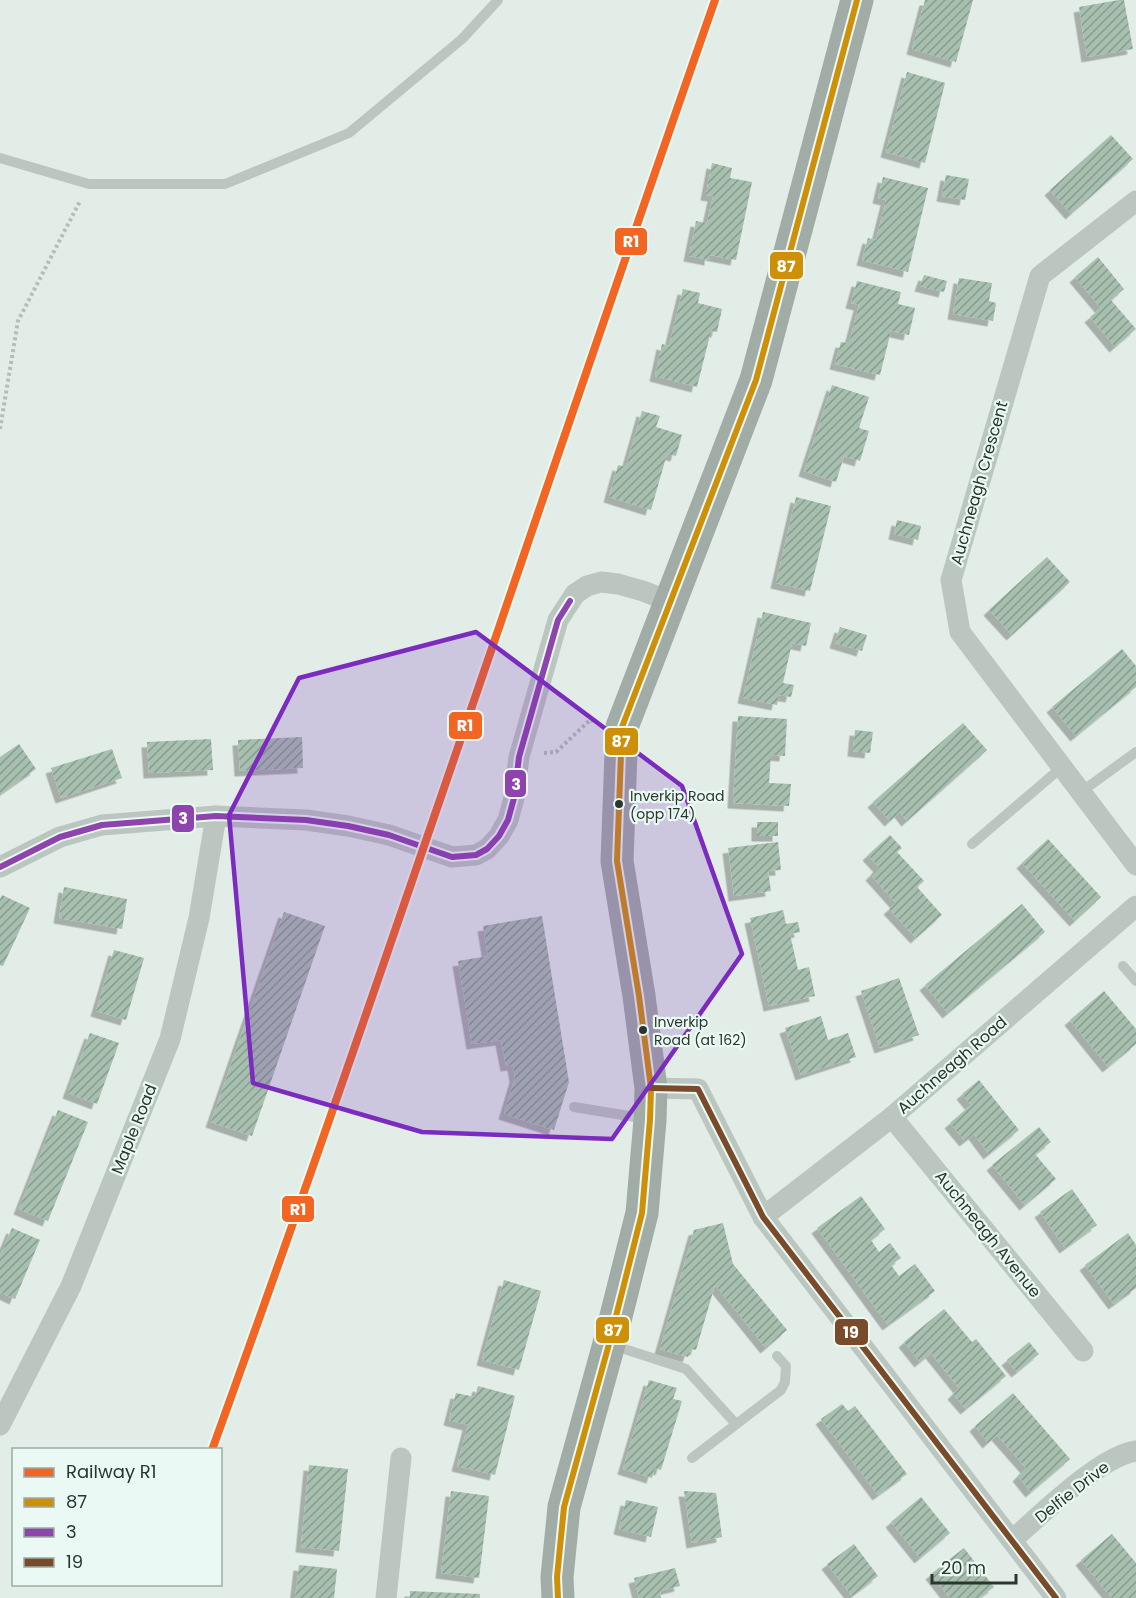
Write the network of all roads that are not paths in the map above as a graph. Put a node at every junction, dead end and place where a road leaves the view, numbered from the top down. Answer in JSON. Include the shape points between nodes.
{"nodes":[{"id":1,"x":498,"y":0,"type":"edge"},
{"id":2,"x":857,"y":0,"type":"edge"},
{"id":3,"x":0,"y":158,"type":"edge"},
{"id":4,"x":1136,"y":201,"type":"edge"},
{"id":5,"x":671,"y":602,"type":"junction"},
{"id":6,"x":1136,"y":752,"type":"edge"},
{"id":7,"x":1062,"y":767,"type":"junction"},
{"id":8,"x":1081,"y":792,"type":"junction"},
{"id":9,"x":216,"y":816,"type":"junction"},
{"id":10,"x":972,"y":844,"type":"dead end"},
{"id":11,"x":1136,"y":865,"type":"edge"},
{"id":12,"x":0,"y":867,"type":"edge"},
{"id":13,"x":1136,"y":906,"type":"edge"},
{"id":14,"x":1124,"y":966,"type":"dead end"},
{"id":15,"x":1136,"y":981,"type":"edge"},
{"id":16,"x":651,"y":1104,"type":"junction"},
{"id":17,"x":574,"y":1107,"type":"dead end"},
{"id":18,"x":892,"y":1117,"type":"junction"},
{"id":19,"x":764,"y":1217,"type":"junction"},
{"id":20,"x":609,"y":1344,"type":"junction"},
{"id":21,"x":1083,"y":1351,"type":"dead end"},
{"id":22,"x":777,"y":1356,"type":"dead end"},
{"id":23,"x":736,"y":1424,"type":"junction"},
{"id":24,"x":0,"y":1425,"type":"edge"},
{"id":25,"x":1136,"y":1451,"type":"edge"},
{"id":26,"x":401,"y":1458,"type":"dead end"},
{"id":27,"x":692,"y":1458,"type":"dead end"},
{"id":28,"x":1012,"y":1540,"type":"junction"},
{"id":29,"x":386,"y":1598,"type":"edge"},
{"id":30,"x":558,"y":1598,"type":"edge"},
{"id":31,"x":1056,"y":1598,"type":"edge"}],
"edges":[{"from":1,"to":3,"type":"lane","via":[[462,39],[349,133],[225,184],[89,184]]},
{"from":2,"to":5,"type":"highway","via":[[756,380]]},
{"from":4,"to":7,"type":"street","name":"Auchneagh Crescent","via":[[1040,276],[951,580],[960,632]]},
{"from":5,"to":9,"type":"street","via":[[601,582],[575,594],[558,620],[519,757],[508,820],[499,836],[476,855],[452,857],[389,835],[306,820]]},
{"from":5,"to":16,"type":"highway","via":[[622,727],[617,861],[639,996]]},
{"from":6,"to":8,"type":"lane"},
{"from":7,"to":8,"type":"street","name":"Auchneagh Crescent"},
{"from":7,"to":10,"type":"lane"},
{"from":8,"to":11,"type":"street","name":"Auchneagh Crescent"},
{"from":9,"to":12,"type":"street","via":[[102,825],[60,837]]},
{"from":9,"to":24,"type":"street","name":"Maple Road","via":[[199,918],[170,1039],[71,1286]]},
{"from":13,"to":18,"type":"street","name":"Auchneagh Road"},
{"from":14,"to":15,"type":"lane"},
{"from":16,"to":17,"type":"lane"},
{"from":16,"to":19,"type":"street","via":[[698,1089]]},
{"from":16,"to":20,"type":"highway","via":[[642,1213]]},
{"from":18,"to":19,"type":"street","name":"Auchneagh Road"},
{"from":18,"to":21,"type":"street","name":"Auchneagh Avenue"},
{"from":19,"to":28,"type":"street"},
{"from":20,"to":23,"type":"lane","via":[[686,1370]]},
{"from":20,"to":30,"type":"highway","via":[[564,1507],[556,1576]]},
{"from":22,"to":23,"type":"lane","via":[[786,1366],[781,1390]]},
{"from":23,"to":27,"type":"lane"},
{"from":25,"to":28,"type":"street","name":"Delfie Drive","via":[[1107,1463]]},
{"from":26,"to":29,"type":"street"},
{"from":28,"to":31,"type":"street"}]}
